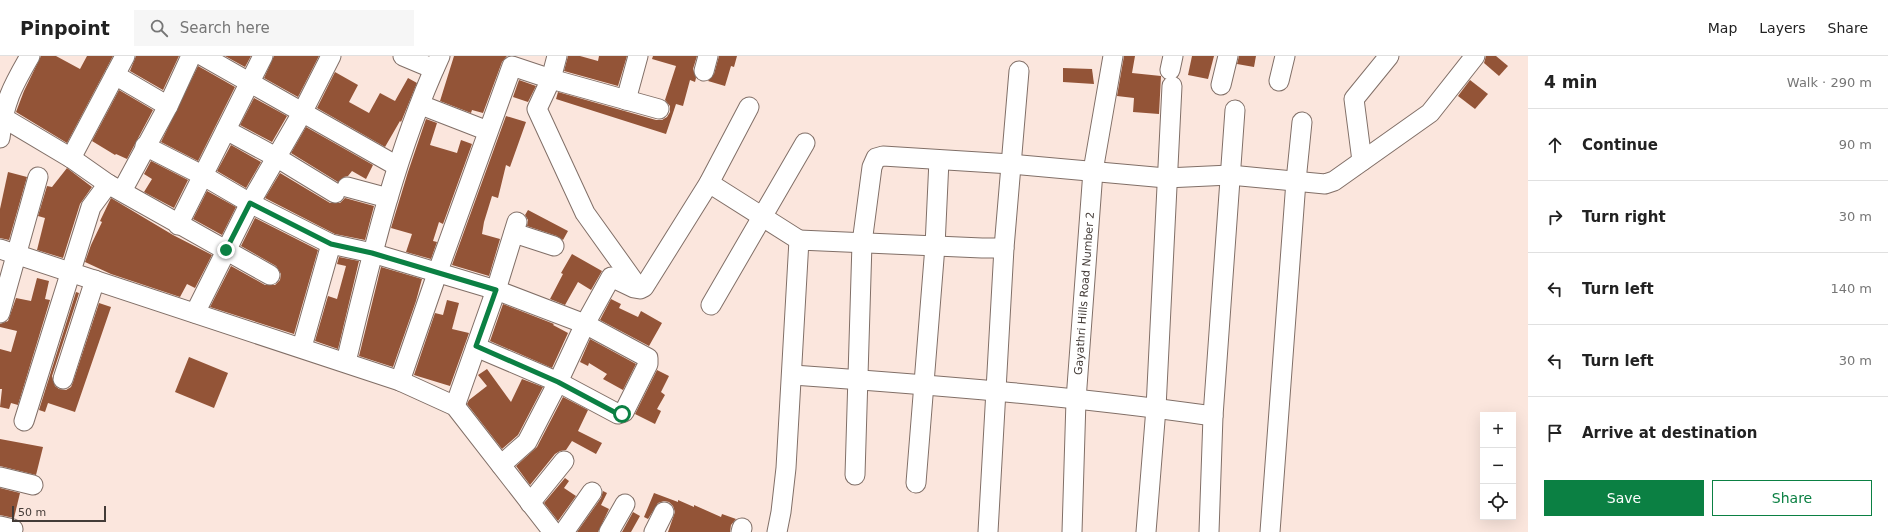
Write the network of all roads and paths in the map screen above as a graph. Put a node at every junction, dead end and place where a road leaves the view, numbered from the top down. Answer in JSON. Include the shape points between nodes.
{"nodes":[{"id":1,"x":30,"y":56,"type":"edge"},
{"id":2,"x":192,"y":56,"type":"edge"},
{"id":3,"x":263,"y":56,"type":"edge"},
{"id":4,"x":331,"y":56,"type":"edge"},
{"id":5,"x":403,"y":56,"type":"edge"},
{"id":6,"x":557,"y":56,"type":"edge"},
{"id":7,"x":638,"y":56,"type":"edge"},
{"id":8,"x":1113,"y":56,"type":"edge"},
{"id":9,"x":1228,"y":56,"type":"edge"},
{"id":10,"x":1285,"y":56,"type":"edge"},
{"id":11,"x":1389,"y":56,"type":"edge"},
{"id":12,"x":1475,"y":56,"type":"edge"},
{"id":13,"x":214,"y":59,"type":"edge"},
{"id":14,"x":119,"y":62,"type":"edge"},
{"id":15,"x":437,"y":62,"type":"edge"},
{"id":16,"x":1019,"y":71,"type":"dead end"},
{"id":17,"x":1172,"y":71,"type":"edge"},
{"id":18,"x":551,"y":79,"type":"junction"},
{"id":19,"x":1279,"y":81,"type":"dead end"},
{"id":20,"x":249,"y":82,"type":"junction"},
{"id":21,"x":1221,"y":85,"type":"dead end"},
{"id":22,"x":626,"y":100,"type":"junction"},
{"id":23,"x":421,"y":105,"type":"junction"},
{"id":24,"x":168,"y":106,"type":"junction"},
{"id":25,"x":749,"y":107,"type":"dead end"},
{"id":26,"x":659,"y":109,"type":"dead end"},
{"id":27,"x":1235,"y":110,"type":"dead end"},
{"id":28,"x":302,"y":113,"type":"junction"},
{"id":29,"x":2,"y":117,"type":"junction"},
{"id":30,"x":1302,"y":122,"type":"dead end"},
{"id":31,"x":226,"y":130,"type":"junction"},
{"id":32,"x":488,"y":132,"type":"junction"},
{"id":33,"x":0,"y":138,"type":"edge"},
{"id":34,"x":805,"y":143,"type":"dead end"},
{"id":35,"x":145,"y":146,"type":"junction"},
{"id":36,"x":276,"y":157,"type":"junction"},
{"id":37,"x":71,"y":158,"type":"junction"},
{"id":38,"x":939,"y":160,"type":"junction"},
{"id":39,"x":1362,"y":160,"type":"junction"},
{"id":40,"x":1011,"y":164,"type":"junction"},
{"id":41,"x":397,"y":166,"type":"junction"},
{"id":42,"x":1093,"y":171,"type":"junction"},
{"id":43,"x":202,"y":175,"type":"junction"},
{"id":44,"x":1230,"y":175,"type":"junction"},
{"id":45,"x":38,"y":178,"type":"dead end"},
{"id":46,"x":1166,"y":178,"type":"junction"},
{"id":47,"x":1296,"y":181,"type":"junction"},
{"id":48,"x":709,"y":183,"type":"junction"},
{"id":49,"x":115,"y":187,"type":"junction"},
{"id":50,"x":388,"y":198,"type":"junction"},
{"id":51,"x":250,"y":203,"type":"junction"},
{"id":52,"x":763,"y":217,"type":"junction"},
{"id":53,"x":178,"y":225,"type":"junction"},
{"id":54,"x":800,"y":240,"type":"junction"},
{"id":55,"x":862,"y":243,"type":"junction"},
{"id":56,"x":331,"y":244,"type":"junction"},
{"id":57,"x":554,"y":246,"type":"dead end"},
{"id":58,"x":935,"y":246,"type":"junction"},
{"id":59,"x":1004,"y":248,"type":"junction"},
{"id":60,"x":226,"y":250,"type":"junction"},
{"id":61,"x":8,"y":253,"type":"edge"},
{"id":62,"x":372,"y":253,"type":"junction"},
{"id":63,"x":438,"y":271,"type":"junction"},
{"id":64,"x":70,"y":272,"type":"junction"},
{"id":65,"x":270,"y":275,"type":"dead end"},
{"id":66,"x":95,"y":280,"type":"junction"},
{"id":67,"x":640,"y":289,"type":"junction"},
{"id":68,"x":496,"y":290,"type":"junction"},
{"id":69,"x":711,"y":305,"type":"dead end"},
{"id":70,"x":0,"y":312,"type":"edge"},
{"id":71,"x":195,"y":313,"type":"junction"},
{"id":72,"x":585,"y":324,"type":"junction"},
{"id":73,"x":476,"y":346,"type":"junction"},
{"id":74,"x":302,"y":347,"type":"junction"},
{"id":75,"x":346,"y":362,"type":"junction"},
{"id":76,"x":793,"y":375,"type":"junction"},
{"id":77,"x":63,"y":379,"type":"dead end"},
{"id":78,"x":858,"y":380,"type":"junction"},
{"id":79,"x":400,"y":381,"type":"junction"},
{"id":80,"x":558,"y":382,"type":"junction"},
{"id":81,"x":924,"y":384,"type":"junction"},
{"id":82,"x":996,"y":390,"type":"junction"},
{"id":83,"x":1076,"y":400,"type":"junction"},
{"id":84,"x":455,"y":406,"type":"junction"},
{"id":85,"x":1156,"y":408,"type":"junction"},
{"id":86,"x":1213,"y":416,"type":"junction"},
{"id":87,"x":24,"y":421,"type":"dead end"},
{"id":88,"x":564,"y":461,"type":"dead end"},
{"id":89,"x":501,"y":465,"type":"junction"},
{"id":90,"x":855,"y":476,"type":"dead end"},
{"id":91,"x":0,"y":477,"type":"edge"},
{"id":92,"x":916,"y":483,"type":"dead end"},
{"id":93,"x":33,"y":485,"type":"dead end"},
{"id":94,"x":592,"y":492,"type":"dead end"},
{"id":95,"x":530,"y":503,"type":"junction"},
{"id":96,"x":624,"y":504,"type":"dead end"},
{"id":97,"x":664,"y":512,"type":"dead end"},
{"id":98,"x":553,"y":532,"type":"edge"},
{"id":99,"x":564,"y":532,"type":"edge"},
{"id":100,"x":609,"y":532,"type":"edge"},
{"id":101,"x":654,"y":532,"type":"edge"},
{"id":102,"x":777,"y":532,"type":"edge"},
{"id":103,"x":988,"y":532,"type":"edge"},
{"id":104,"x":1072,"y":532,"type":"edge"},
{"id":105,"x":1146,"y":532,"type":"edge"},
{"id":106,"x":1209,"y":532,"type":"edge"},
{"id":107,"x":1270,"y":532,"type":"edge"}],
"edges":[{"from":1,"to":29,"type":"street","via":[[10,91]]},
{"from":2,"to":24,"type":"street"},
{"from":3,"to":20,"type":"street"},
{"from":4,"to":28,"type":"street"},
{"from":5,"to":15,"type":"street"},
{"from":6,"to":18,"type":"street"},
{"from":7,"to":22,"type":"street"},
{"from":8,"to":42,"type":"street","name":"Gayathri Hills Road Number 2"},
{"from":9,"to":21,"type":"street"},
{"from":10,"to":19,"type":"street"},
{"from":11,"to":39,"type":"street","via":[[1354,99]]},
{"from":12,"to":39,"type":"street","via":[[1430,113]]},
{"from":13,"to":20,"type":"street"},
{"from":14,"to":24,"type":"street"},
{"from":14,"to":37,"type":"street"},
{"from":15,"to":23,"type":"street"},
{"from":16,"to":40,"type":"street"},
{"from":17,"to":46,"type":"street"},
{"from":18,"to":22,"type":"street"},
{"from":18,"to":32,"type":"street","via":[[512,66]]},
{"from":18,"to":67,"type":"street","via":[[537,109],[585,213]]},
{"from":20,"to":28,"type":"street"},
{"from":20,"to":31,"type":"street"},
{"from":22,"to":26,"type":"street"},
{"from":23,"to":32,"type":"street"},
{"from":23,"to":41,"type":"street"},
{"from":24,"to":35,"type":"street"},
{"from":25,"to":48,"type":"street"},
{"from":27,"to":44,"type":"street"},
{"from":28,"to":36,"type":"street"},
{"from":28,"to":41,"type":"street"},
{"from":29,"to":33,"type":"street"},
{"from":29,"to":37,"type":"street"},
{"from":30,"to":47,"type":"street"},
{"from":31,"to":36,"type":"street"},
{"from":31,"to":43,"type":"street"},
{"from":32,"to":63,"type":"street"},
{"from":34,"to":52,"type":"street"},
{"from":35,"to":43,"type":"street"},
{"from":35,"to":49,"type":"street"},
{"from":36,"to":50,"type":"street","via":[[341,190]]},
{"from":36,"to":51,"type":"street"},
{"from":37,"to":49,"type":"street"},
{"from":38,"to":40,"type":"street"},
{"from":38,"to":55,"type":"street","via":[[882,156],[876,158],[872,167]]},
{"from":38,"to":58,"type":"street"},
{"from":39,"to":47,"type":"street","via":[[1330,183]]},
{"from":40,"to":42,"type":"street"},
{"from":40,"to":59,"type":"street"},
{"from":41,"to":50,"type":"street"},
{"from":42,"to":46,"type":"street"},
{"from":42,"to":83,"type":"street","name":"Gayathri Hills Road Number 2"},
{"from":43,"to":51,"type":"street"},
{"from":43,"to":53,"type":"street"},
{"from":44,"to":46,"type":"street"},
{"from":44,"to":47,"type":"street"},
{"from":44,"to":86,"type":"street"},
{"from":45,"to":61,"type":"street"},
{"from":46,"to":85,"type":"street"},
{"from":47,"to":107,"type":"street"},
{"from":48,"to":52,"type":"street"},
{"from":48,"to":67,"type":"street","via":[[644,287]]},
{"from":49,"to":53,"type":"street"},
{"from":49,"to":64,"type":"street","via":[[91,207]]},
{"from":50,"to":62,"type":"street"},
{"from":51,"to":56,"type":"street"},
{"from":51,"to":60,"type":"street"},
{"from":52,"to":54,"type":"street"},
{"from":52,"to":69,"type":"street"},
{"from":53,"to":60,"type":"street"},
{"from":54,"to":55,"type":"street"},
{"from":54,"to":76,"type":"street"},
{"from":55,"to":58,"type":"street"},
{"from":55,"to":78,"type":"street"},
{"from":56,"to":62,"type":"street"},
{"from":56,"to":74,"type":"street"},
{"from":57,"to":68,"type":"street","via":[[515,227]]},
{"from":58,"to":59,"type":"street"},
{"from":58,"to":81,"type":"street"},
{"from":59,"to":82,"type":"street"},
{"from":60,"to":65,"type":"street"},
{"from":60,"to":71,"type":"street"},
{"from":61,"to":64,"type":"street"},
{"from":61,"to":70,"type":"street"},
{"from":62,"to":63,"type":"street"},
{"from":62,"to":75,"type":"street"},
{"from":63,"to":68,"type":"street"},
{"from":63,"to":79,"type":"street"},
{"from":64,"to":66,"type":"street"},
{"from":64,"to":87,"type":"street"},
{"from":66,"to":71,"type":"street"},
{"from":66,"to":77,"type":"street"},
{"from":67,"to":72,"type":"street","via":[[611,277]]},
{"from":68,"to":72,"type":"street"},
{"from":68,"to":73,"type":"street"},
{"from":71,"to":74,"type":"street"},
{"from":72,"to":80,"type":"street"},
{"from":72,"to":80,"type":"street","via":[[648,358],[648,364],[622,414]]},
{"from":73,"to":80,"type":"street"},
{"from":73,"to":84,"type":"street"},
{"from":74,"to":75,"type":"street"},
{"from":75,"to":79,"type":"street"},
{"from":76,"to":78,"type":"street"},
{"from":76,"to":102,"type":"street","via":[[786,468]]},
{"from":78,"to":81,"type":"street"},
{"from":78,"to":90,"type":"street"},
{"from":79,"to":84,"type":"street"},
{"from":80,"to":89,"type":"street","via":[[527,442]]},
{"from":81,"to":82,"type":"street"},
{"from":81,"to":92,"type":"street"},
{"from":82,"to":83,"type":"street"},
{"from":82,"to":103,"type":"street"},
{"from":83,"to":85,"type":"street"},
{"from":83,"to":104,"type":"street","name":"Gayathri Hills Road Number 2"},
{"from":84,"to":89,"type":"street"},
{"from":85,"to":86,"type":"street"},
{"from":85,"to":105,"type":"street"},
{"from":86,"to":106,"type":"street"},
{"from":88,"to":95,"type":"street"},
{"from":89,"to":95,"type":"street"},
{"from":91,"to":93,"type":"street"},
{"from":94,"to":99,"type":"street"},
{"from":95,"to":98,"type":"street"},
{"from":96,"to":100,"type":"street"},
{"from":97,"to":101,"type":"street"}]}
